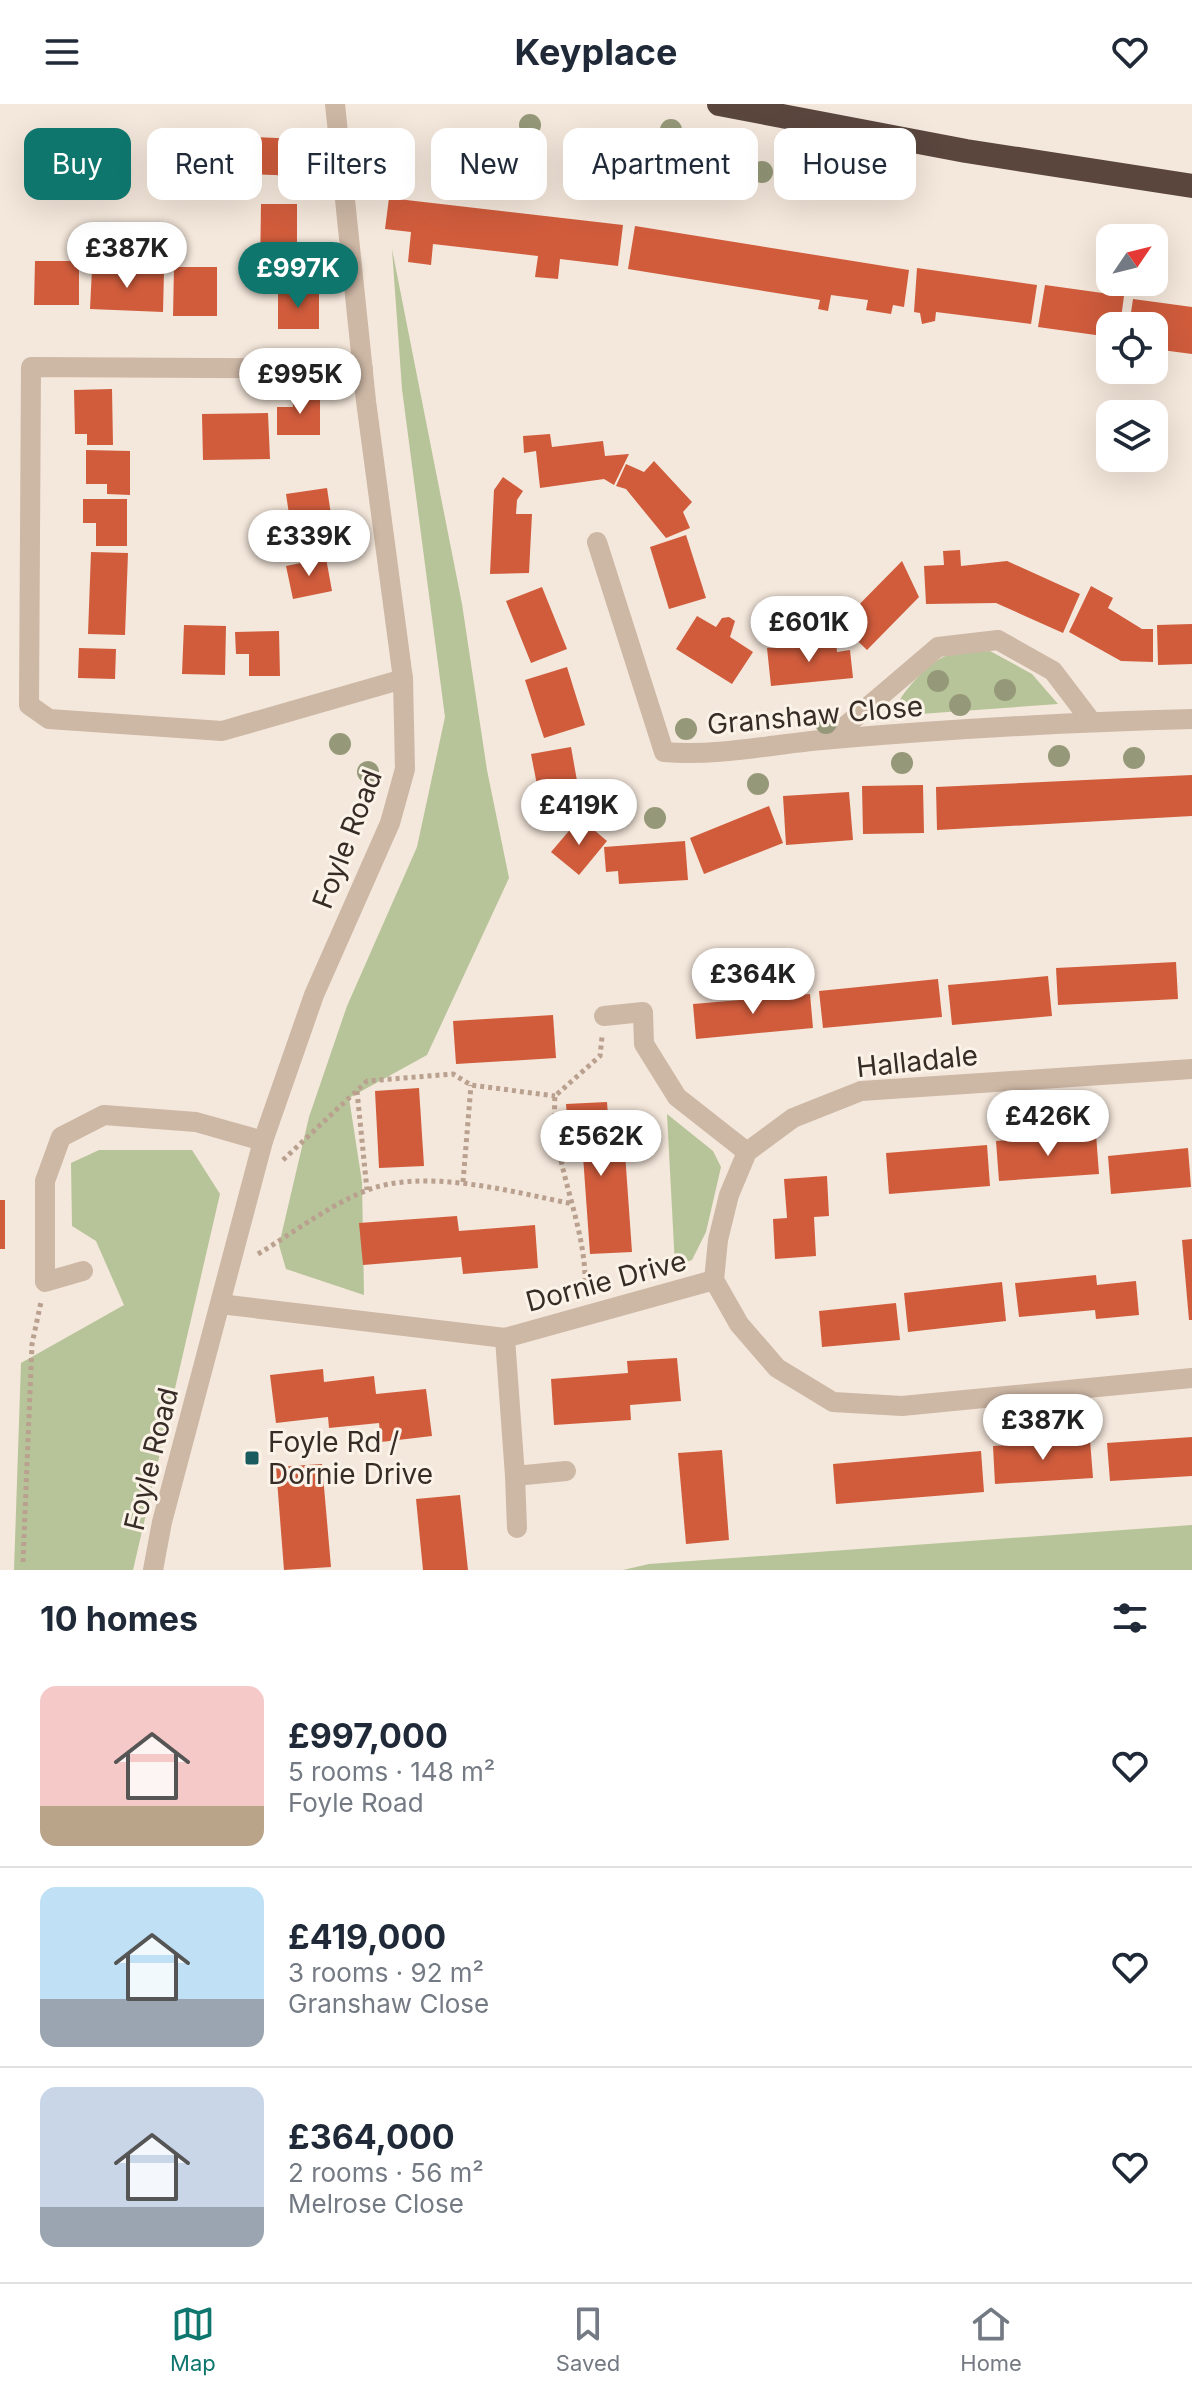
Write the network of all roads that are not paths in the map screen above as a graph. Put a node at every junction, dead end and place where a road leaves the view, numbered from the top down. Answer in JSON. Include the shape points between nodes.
{"nodes":[{"id":1,"x":335,"y":104,"type":"edge"},
{"id":2,"x":719,"y":104,"type":"edge"},
{"id":3,"x":1192,"y":186,"type":"edge"},
{"id":4,"x":363,"y":369,"type":"junction"},
{"id":5,"x":597,"y":542,"type":"dead end"},
{"id":6,"x":403,"y":679,"type":"junction"},
{"id":7,"x":1192,"y":719,"type":"edge"},
{"id":8,"x":1091,"y":721,"type":"junction"},
{"id":9,"x":830,"y":739,"type":"junction"},
{"id":10,"x":604,"y":1016,"type":"road end"},
{"id":11,"x":1192,"y":1069,"type":"edge"},
{"id":12,"x":263,"y":1141,"type":"junction"},
{"id":13,"x":747,"y":1152,"type":"junction"},
{"id":14,"x":83,"y":1271,"type":"dead end"},
{"id":15,"x":714,"y":1280,"type":"junction"},
{"id":16,"x":220,"y":1304,"type":"junction"},
{"id":17,"x":505,"y":1338,"type":"junction"},
{"id":18,"x":1192,"y":1378,"type":"edge"},
{"id":19,"x":566,"y":1471,"type":"dead end"},
{"id":20,"x":515,"y":1476,"type":"junction"},
{"id":21,"x":517,"y":1528,"type":"dead end"},
{"id":22,"x":153,"y":1570,"type":"edge"}],
"edges":[{"from":1,"to":4,"type":"street","name":"Foyle Road"},
{"from":2,"to":3,"type":"highway","via":[[966,151]]},
{"from":4,"to":6,"type":"street","name":"Foyle Road"},
{"from":4,"to":6,"type":"street","via":[[31,367],[29,705],[49,719],[222,731]]},
{"from":5,"to":9,"type":"street","name":"Granshaw Close","via":[[664,752],[697,755]]},
{"from":6,"to":12,"type":"street","name":"Foyle Road","via":[[405,769],[390,823],[314,995]]},
{"from":7,"to":8,"type":"street","name":"Granshaw Close"},
{"from":8,"to":9,"type":"street","name":"Granshaw Close"},
{"from":8,"to":9,"type":"street","via":[[1053,671],[998,640],[938,647]]},
{"from":10,"to":13,"type":"street","via":[[643,1012],[644,1044],[677,1097]]},
{"from":11,"to":13,"type":"street","name":"Halladale","via":[[861,1091],[793,1118]]},
{"from":12,"to":14,"type":"street","via":[[196,1122],[104,1115],[61,1137],[45,1181],[45,1282]]},
{"from":12,"to":16,"type":"street","name":"Foyle Road"},
{"from":13,"to":15,"type":"street","via":[[729,1195]]},
{"from":15,"to":17,"type":"street","name":"Dornie Drive"},
{"from":15,"to":18,"type":"street","name":"Dornie Drive","via":[[739,1324],[777,1368],[833,1402],[902,1406]]},
{"from":16,"to":17,"type":"street","name":"Dornie Drive"},
{"from":16,"to":22,"type":"street","name":"Foyle Road"},
{"from":17,"to":20,"type":"street","name":"Dornie Drive"},
{"from":19,"to":20,"type":"street"},
{"from":20,"to":21,"type":"street","name":"Dornie Drive"}]}
